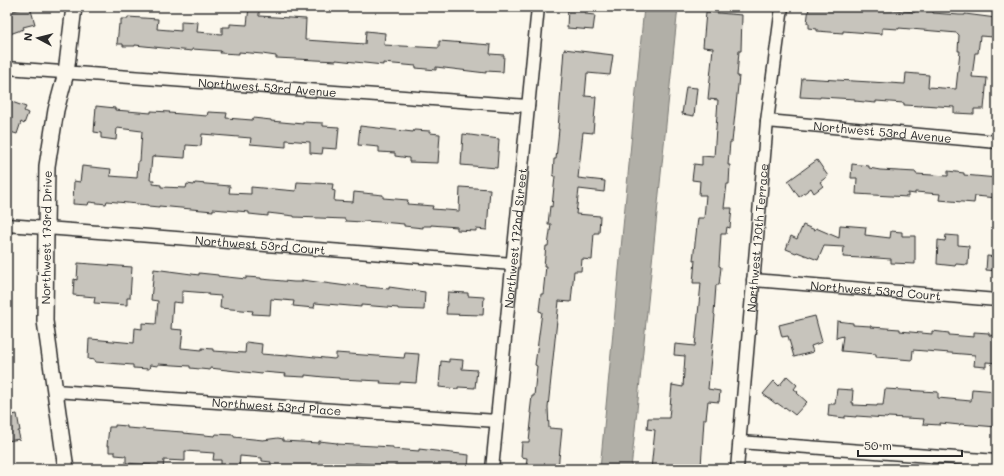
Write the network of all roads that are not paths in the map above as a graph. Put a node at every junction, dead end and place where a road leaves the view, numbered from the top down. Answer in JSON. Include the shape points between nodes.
{"nodes":[{"id":1,"x":74,"y":7,"type":"edge"},
{"id":2,"x":538,"y":7,"type":"edge"},
{"id":3,"x":782,"y":7,"type":"edge"},
{"id":4,"x":7,"y":68,"type":"edge"},
{"id":5,"x":66,"y":73,"type":"junction"},
{"id":6,"x":528,"y":106,"type":"junction"},
{"id":7,"x":767,"y":121,"type":"junction"},
{"id":8,"x":997,"y":142,"type":"edge"},
{"id":9,"x":7,"y":225,"type":"edge"},
{"id":10,"x":46,"y":229,"type":"junction"},
{"id":11,"x":513,"y":264,"type":"junction"},
{"id":12,"x":753,"y":280,"type":"junction"},
{"id":13,"x":997,"y":300,"type":"edge"},
{"id":14,"x":55,"y":391,"type":"junction"},
{"id":15,"x":497,"y":421,"type":"junction"},
{"id":16,"x":740,"y":442,"type":"junction"},
{"id":17,"x":997,"y":461,"type":"edge"},
{"id":18,"x":66,"y":469,"type":"edge"},
{"id":19,"x":492,"y":469,"type":"edge"},
{"id":20,"x":737,"y":469,"type":"edge"}],
"edges":[{"from":1,"to":5,"type":"street","name":"Northwest 173rd Drive"},
{"from":2,"to":6,"type":"street","name":"Northwest 172nd Street"},
{"from":3,"to":7,"type":"street","name":"Northwest 170th Terrace"},
{"from":4,"to":5,"type":"street","name":"Northwest 53rd Avenue"},
{"from":5,"to":6,"type":"street","name":"Northwest 53rd Avenue"},
{"from":5,"to":10,"type":"street","name":"Northwest 173rd Drive","via":[[56,110],[47,166]]},
{"from":6,"to":11,"type":"street","name":"Northwest 172nd Street"},
{"from":7,"to":8,"type":"street","name":"Northwest 53rd Avenue"},
{"from":7,"to":12,"type":"street","name":"Northwest 170th Terrace"},
{"from":9,"to":10,"type":"street","name":"Northwest 53rd Court"},
{"from":10,"to":11,"type":"street","name":"Northwest 53rd Court"},
{"from":10,"to":14,"type":"street","name":"Northwest 173rd Drive","via":[[44,321]]},
{"from":11,"to":15,"type":"street","name":"Northwest 172nd Street"},
{"from":12,"to":13,"type":"street","name":"Northwest 53rd Court"},
{"from":12,"to":16,"type":"street","name":"Northwest 170th Terrace"},
{"from":14,"to":15,"type":"street","name":"Northwest 53rd Place"},
{"from":14,"to":18,"type":"street","name":"Northwest 173rd Drive"},
{"from":15,"to":19,"type":"street","name":"Northwest 172nd Street"},
{"from":16,"to":17,"type":"street"},
{"from":16,"to":20,"type":"street","name":"Northwest 170th Terrace"}]}
